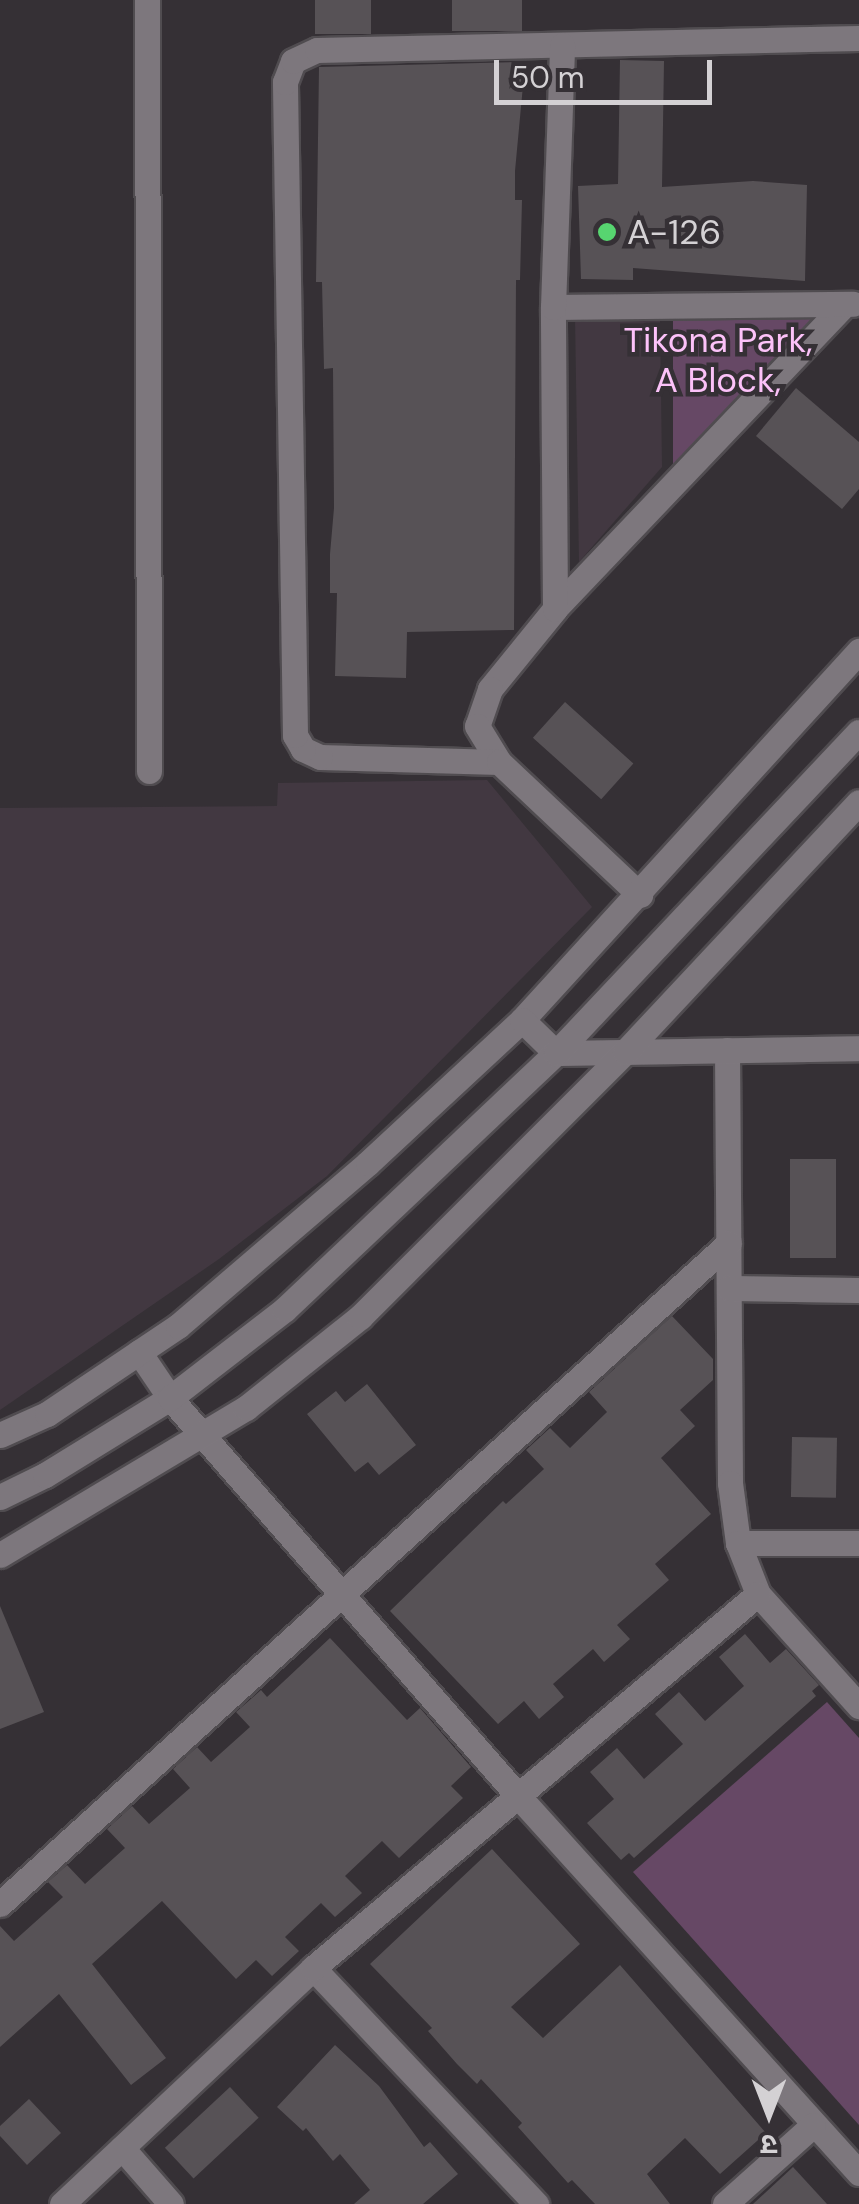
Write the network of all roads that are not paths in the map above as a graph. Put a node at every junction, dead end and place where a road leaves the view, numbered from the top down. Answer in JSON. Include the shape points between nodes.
{"nodes":[{"id":1,"x":146,"y":0,"type":"edge"},
{"id":2,"x":859,"y":38,"type":"edge"},
{"id":3,"x":562,"y":45,"type":"junction"},
{"id":4,"x":852,"y":304,"type":"edge"},
{"id":5,"x":553,"y":306,"type":"junction"},
{"id":6,"x":555,"y":610,"type":"junction"},
{"id":7,"x":859,"y":650,"type":"edge"},
{"id":8,"x":859,"y":732,"type":"edge"},
{"id":9,"x":499,"y":762,"type":"junction"},
{"id":10,"x":149,"y":771,"type":"dead end"},
{"id":11,"x":859,"y":802,"type":"edge"},
{"id":12,"x":640,"y":895,"type":"junction"},
{"id":13,"x":522,"y":1020,"type":"junction"},
{"id":14,"x":859,"y":1048,"type":"edge"},
{"id":15,"x":728,"y":1050,"type":"junction"},
{"id":16,"x":625,"y":1052,"type":"junction"},
{"id":17,"x":556,"y":1053,"type":"junction"},
{"id":18,"x":729,"y":1243,"type":"junction"},
{"id":19,"x":729,"y":1288,"type":"junction"},
{"id":20,"x":859,"y":1290,"type":"edge"},
{"id":21,"x":138,"y":1352,"type":"junction"},
{"id":22,"x":170,"y":1398,"type":"junction"},
{"id":23,"x":0,"y":1435,"type":"edge"},
{"id":24,"x":204,"y":1435,"type":"junction"},
{"id":25,"x":0,"y":1498,"type":"edge"},
{"id":26,"x":738,"y":1543,"type":"junction"},
{"id":27,"x":859,"y":1543,"type":"edge"},
{"id":28,"x":0,"y":1555,"type":"edge"},
{"id":29,"x":345,"y":1593,"type":"junction"},
{"id":30,"x":758,"y":1594,"type":"junction"},
{"id":31,"x":859,"y":1706,"type":"edge"},
{"id":32,"x":518,"y":1797,"type":"junction"},
{"id":33,"x":0,"y":1904,"type":"edge"},
{"id":34,"x":314,"y":1968,"type":"junction"},
{"id":35,"x":813,"y":2125,"type":"junction"},
{"id":36,"x":122,"y":2148,"type":"junction"},
{"id":37,"x":859,"y":2174,"type":"edge"},
{"id":38,"x":62,"y":2204,"type":"edge"},
{"id":39,"x":171,"y":2204,"type":"edge"},
{"id":40,"x":536,"y":2204,"type":"edge"},
{"id":41,"x":726,"y":2204,"type":"edge"}],
"edges":[{"from":1,"to":10,"type":"street"},
{"from":2,"to":3,"type":"street"},
{"from":3,"to":5,"type":"street"},
{"from":3,"to":9,"type":"street","via":[[317,50],[294,61],[285,82],[295,736],[320,757]]},
{"from":4,"to":5,"type":"street"},
{"from":4,"to":6,"type":"street"},
{"from":5,"to":6,"type":"street"},
{"from":6,"to":9,"type":"street","via":[[481,706],[477,726]]},
{"from":7,"to":12,"type":"street"},
{"from":8,"to":17,"type":"street"},
{"from":9,"to":12,"type":"street"},
{"from":11,"to":16,"type":"street"},
{"from":12,"to":13,"type":"street"},
{"from":13,"to":17,"type":"street"},
{"from":13,"to":21,"type":"street","via":[[368,1163],[178,1326]]},
{"from":14,"to":15,"type":"street"},
{"from":15,"to":16,"type":"street"},
{"from":15,"to":18,"type":"street"},
{"from":16,"to":17,"type":"street"},
{"from":16,"to":24,"type":"street","via":[[360,1318]]},
{"from":17,"to":22,"type":"street","via":[[285,1309]]},
{"from":18,"to":19,"type":"street"},
{"from":18,"to":29,"type":"street"},
{"from":19,"to":20,"type":"street"},
{"from":19,"to":26,"type":"street","via":[[730,1483]]},
{"from":21,"to":22,"type":"street"},
{"from":21,"to":23,"type":"street","via":[[46,1414]]},
{"from":22,"to":24,"type":"street"},
{"from":22,"to":25,"type":"street"},
{"from":24,"to":28,"type":"street"},
{"from":24,"to":29,"type":"street"},
{"from":26,"to":27,"type":"street"},
{"from":26,"to":30,"type":"street"},
{"from":29,"to":32,"type":"street"},
{"from":29,"to":33,"type":"street"},
{"from":30,"to":31,"type":"street"},
{"from":30,"to":32,"type":"street"},
{"from":32,"to":34,"type":"street"},
{"from":32,"to":35,"type":"street"},
{"from":34,"to":36,"type":"street"},
{"from":34,"to":40,"type":"street"},
{"from":35,"to":37,"type":"street"},
{"from":35,"to":41,"type":"street"},
{"from":36,"to":38,"type":"street"},
{"from":36,"to":39,"type":"street"}]}
